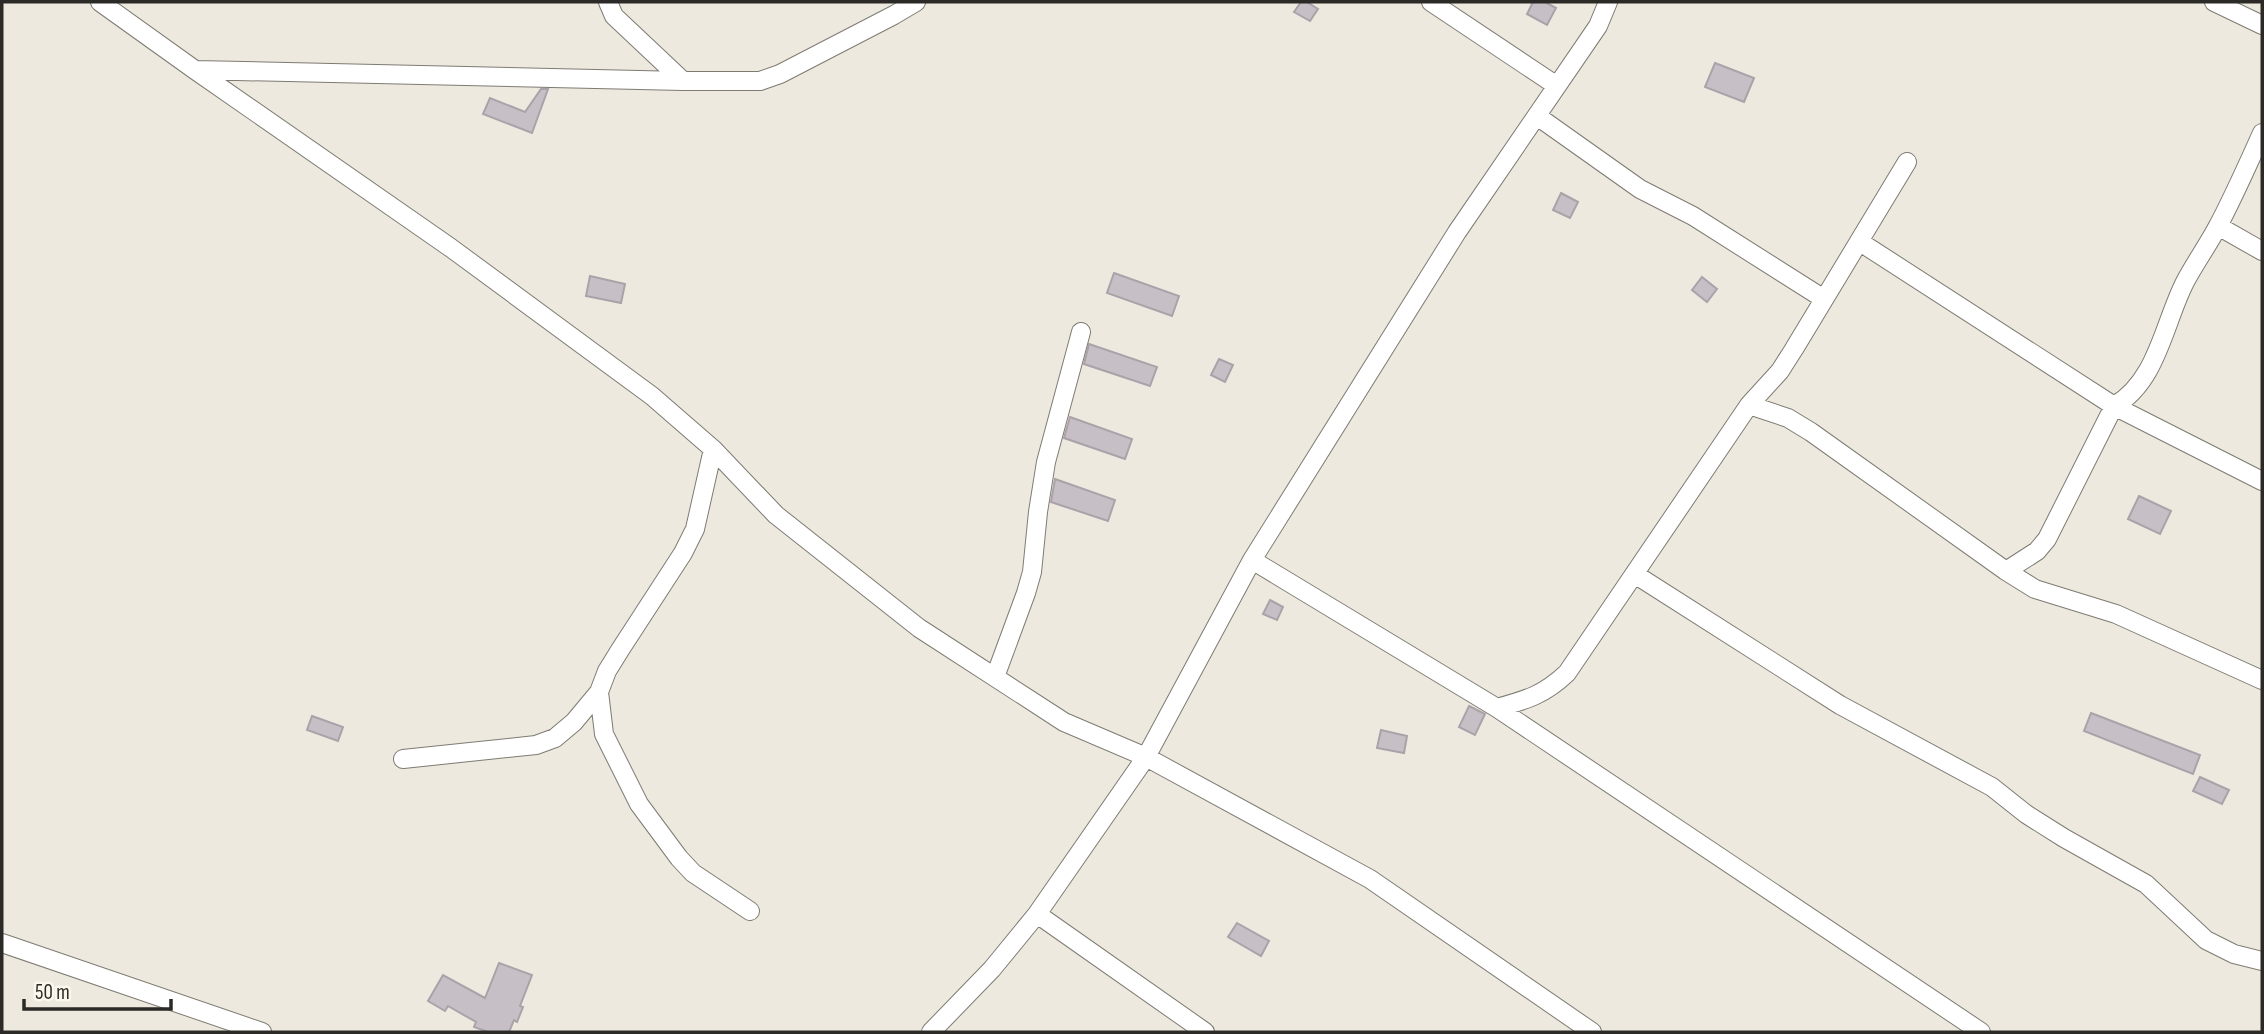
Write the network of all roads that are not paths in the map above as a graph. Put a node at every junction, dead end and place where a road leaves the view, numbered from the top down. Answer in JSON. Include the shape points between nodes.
{"nodes":[{"id":1,"x":100,"y":2,"type":"edge"},
{"id":2,"x":608,"y":2,"type":"edge"},
{"id":3,"x":916,"y":2,"type":"edge"},
{"id":4,"x":1431,"y":2,"type":"edge"},
{"id":5,"x":1608,"y":2,"type":"edge"},
{"id":6,"x":2214,"y":2,"type":"edge"},
{"id":7,"x":2262,"y":25,"type":"edge"},
{"id":8,"x":195,"y":70,"type":"junction"},
{"id":9,"x":683,"y":81,"type":"junction"},
{"id":10,"x":1557,"y":86,"type":"junction"},
{"id":11,"x":1537,"y":116,"type":"junction"},
{"id":12,"x":2262,"y":133,"type":"edge"},
{"id":13,"x":1907,"y":162,"type":"dead end"},
{"id":14,"x":2218,"y":226,"type":"junction"},
{"id":15,"x":1860,"y":242,"type":"junction"},
{"id":16,"x":2262,"y":251,"type":"edge"},
{"id":17,"x":1824,"y":299,"type":"junction"},
{"id":18,"x":1081,"y":332,"type":"dead end"},
{"id":19,"x":1749,"y":405,"type":"junction"},
{"id":20,"x":2114,"y":406,"type":"junction"},
{"id":21,"x":713,"y":449,"type":"junction"},
{"id":22,"x":2262,"y":481,"type":"edge"},
{"id":23,"x":1252,"y":560,"type":"junction"},
{"id":24,"x":2006,"y":571,"type":"junction"},
{"id":25,"x":1636,"y":575,"type":"junction"},
{"id":26,"x":995,"y":677,"type":"junction"},
{"id":27,"x":2262,"y":680,"type":"edge"},
{"id":28,"x":599,"y":692,"type":"junction"},
{"id":29,"x":1497,"y":708,"type":"junction"},
{"id":30,"x":1146,"y":757,"type":"junction"},
{"id":31,"x":403,"y":759,"type":"dead end"},
{"id":32,"x":750,"y":911,"type":"dead end"},
{"id":33,"x":1037,"y":914,"type":"junction"},
{"id":34,"x":2,"y":943,"type":"edge"},
{"id":35,"x":2262,"y":961,"type":"edge"},
{"id":36,"x":262,"y":1032,"type":"edge"},
{"id":37,"x":931,"y":1032,"type":"edge"},
{"id":38,"x":1205,"y":1032,"type":"edge"},
{"id":39,"x":1592,"y":1032,"type":"edge"},
{"id":40,"x":1981,"y":1032,"type":"edge"}],
"edges":[{"from":1,"to":8,"type":"street"},
{"from":2,"to":9,"type":"street","via":[[614,16]]},
{"from":3,"to":9,"type":"street","via":[[760,81]]},
{"from":4,"to":10,"type":"street"},
{"from":5,"to":10,"type":"street","via":[[1598,26]]},
{"from":6,"to":7,"type":"street"},
{"from":8,"to":9,"type":"street"},
{"from":8,"to":21,"type":"street","via":[[451,248],[652,396]]},
{"from":10,"to":11,"type":"street"},
{"from":11,"to":17,"type":"street","via":[[1640,189],[1693,216]]},
{"from":11,"to":23,"type":"street","via":[[1457,232]]},
{"from":12,"to":14,"type":"street"},
{"from":13,"to":15,"type":"street"},
{"from":14,"to":16,"type":"street"},
{"from":14,"to":20,"type":"street","via":[[2186,281],[2136,390]]},
{"from":15,"to":17,"type":"street"},
{"from":15,"to":20,"type":"street"},
{"from":17,"to":19,"type":"street","via":[[1780,371]]},
{"from":18,"to":26,"type":"street","via":[[1046,462],[1032,572]]},
{"from":19,"to":24,"type":"street","via":[[1788,418],[1811,432]]},
{"from":19,"to":25,"type":"street"},
{"from":20,"to":22,"type":"street"},
{"from":20,"to":24,"type":"street","via":[[2047,539],[2038,551]]},
{"from":21,"to":26,"type":"street","via":[[776,515],[919,628]]},
{"from":21,"to":28,"type":"street","via":[[695,529],[607,671]]},
{"from":23,"to":29,"type":"street"},
{"from":23,"to":30,"type":"street"},
{"from":24,"to":27,"type":"street","via":[[2035,589],[2116,614]]},
{"from":25,"to":29,"type":"street","via":[[1552,688]]},
{"from":25,"to":35,"type":"street","via":[[1840,705],[1992,788],[2054,832],[2146,884],[2206,940]]},
{"from":26,"to":30,"type":"street","via":[[1064,722]]},
{"from":28,"to":31,"type":"street","via":[[565,730],[536,745]]},
{"from":28,"to":32,"type":"street","via":[[604,734],[639,804],[694,873]]},
{"from":29,"to":40,"type":"street"},
{"from":30,"to":33,"type":"street"},
{"from":30,"to":39,"type":"street","via":[[1370,879]]},
{"from":33,"to":37,"type":"street"},
{"from":33,"to":38,"type":"street"},
{"from":34,"to":36,"type":"street"}]}
